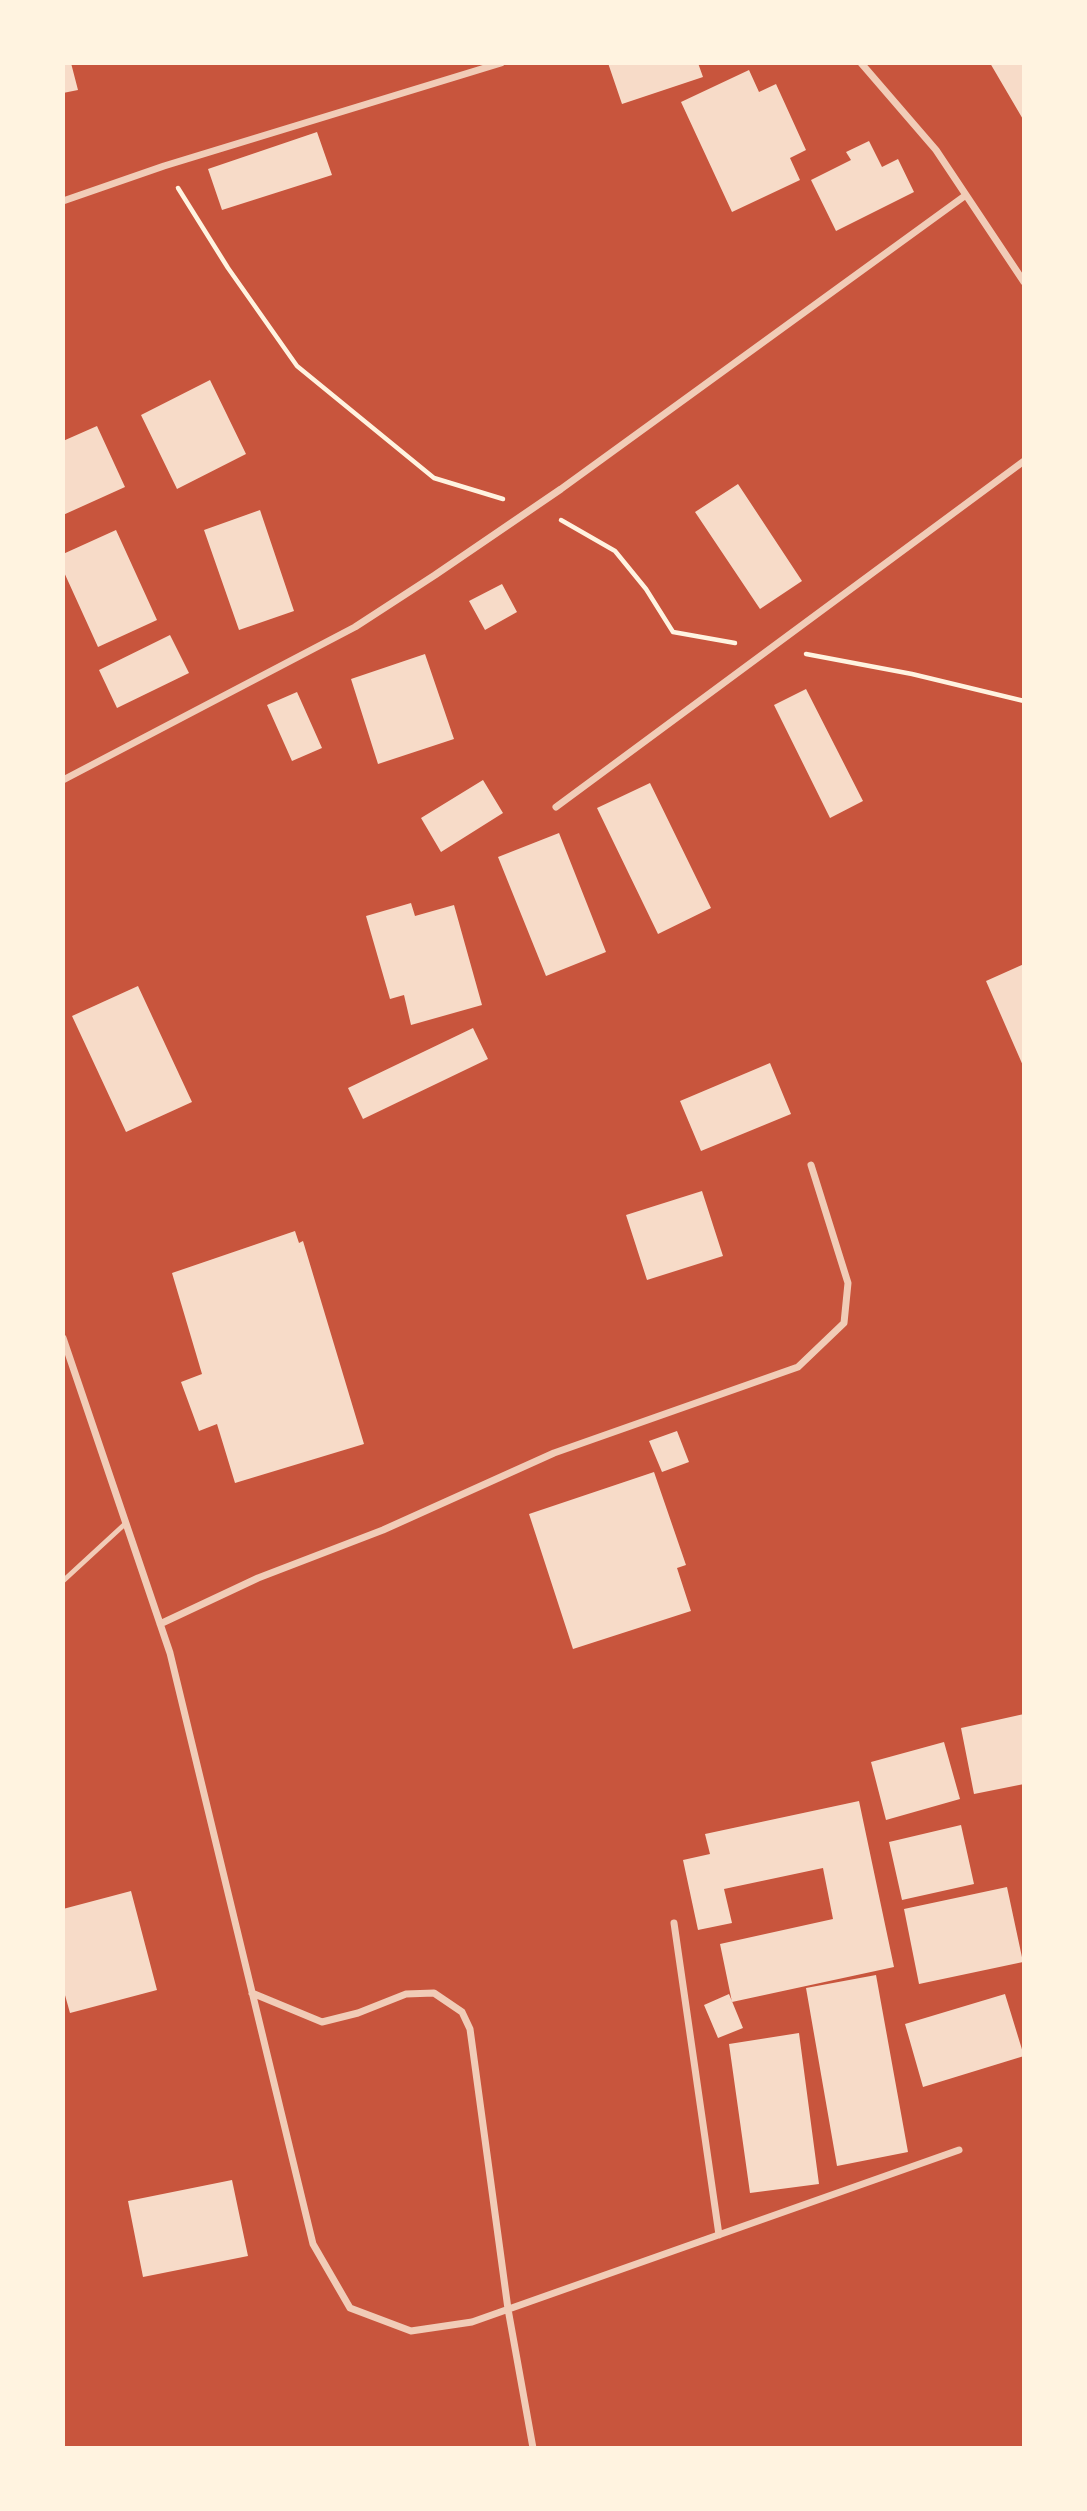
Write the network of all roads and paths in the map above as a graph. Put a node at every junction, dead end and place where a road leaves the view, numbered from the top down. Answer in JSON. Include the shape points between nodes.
{"nodes":[{"id":1,"x":501,"y":63,"type":"edge"},
{"id":2,"x":861,"y":63,"type":"edge"},
{"id":3,"x":966,"y":195,"type":"junction"},
{"id":4,"x":63,"y":201,"type":"edge"},
{"id":5,"x":1024,"y":282,"type":"edge"},
{"id":6,"x":1024,"y":461,"type":"edge"},
{"id":7,"x":63,"y":780,"type":"edge"},
{"id":8,"x":556,"y":807,"type":"dead end"},
{"id":9,"x":810,"y":1165,"type":"dead end"},
{"id":10,"x":63,"y":1338,"type":"edge"},
{"id":11,"x":72,"y":1363,"type":"junction"},
{"id":12,"x":63,"y":1369,"type":"edge"},
{"id":13,"x":126,"y":1523,"type":"junction"},
{"id":14,"x":63,"y":1581,"type":"edge"},
{"id":15,"x":160,"y":1624,"type":"junction"},
{"id":16,"x":674,"y":1923,"type":"dead end"},
{"id":17,"x":253,"y":1993,"type":"junction"},
{"id":18,"x":959,"y":2150,"type":"dead end"},
{"id":19,"x":719,"y":2235,"type":"junction"},
{"id":20,"x":508,"y":2309,"type":"junction"},
{"id":21,"x":533,"y":2448,"type":"edge"}],
"edges":[{"from":1,"to":4,"type":"street"},
{"from":2,"to":3,"type":"street","via":[[936,150]]},
{"from":3,"to":5,"type":"street"},
{"from":3,"to":7,"type":"street","via":[[561,489],[355,627]]},
{"from":6,"to":8,"type":"street"},
{"from":9,"to":15,"type":"street","via":[[848,1283],[844,1322],[798,1367],[554,1452]]},
{"from":10,"to":11,"type":"street"},
{"from":11,"to":12,"type":"lane"},
{"from":11,"to":13,"type":"street"},
{"from":13,"to":14,"type":"lane"},
{"from":13,"to":15,"type":"street"},
{"from":15,"to":17,"type":"street"},
{"from":16,"to":19,"type":"street"},
{"from":17,"to":20,"type":"street","via":[[313,2244],[350,2308],[411,2331],[472,2322]]},
{"from":17,"to":20,"type":"street","via":[[321,2022],[406,1994],[434,1993],[462,2012],[470,2029]]},
{"from":18,"to":19,"type":"street"},
{"from":19,"to":20,"type":"street"},
{"from":20,"to":21,"type":"street"}]}
